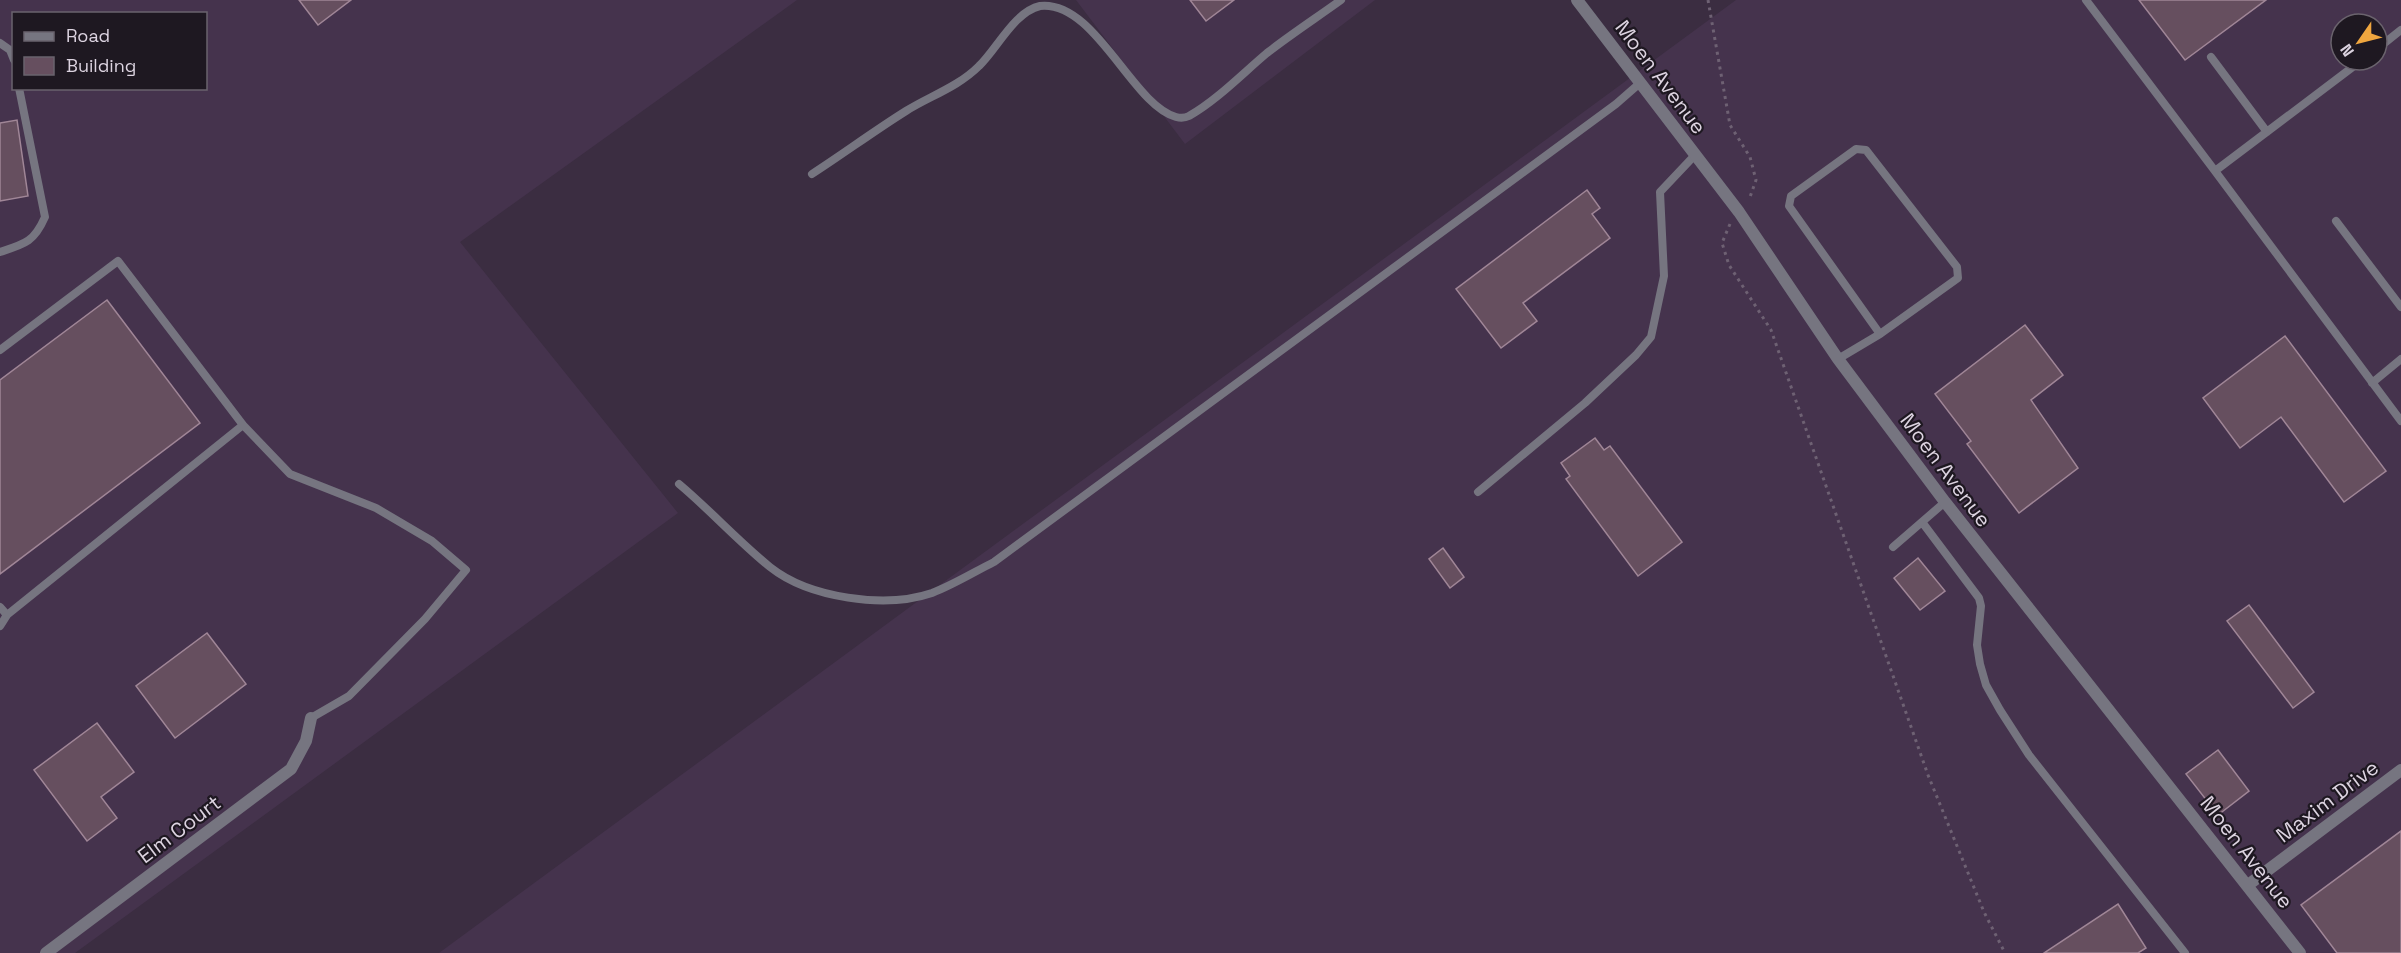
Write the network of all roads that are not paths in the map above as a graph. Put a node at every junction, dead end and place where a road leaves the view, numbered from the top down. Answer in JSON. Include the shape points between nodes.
{"nodes":[{"id":1,"x":1341,"y":0,"type":"edge"},
{"id":2,"x":1577,"y":0,"type":"edge"},
{"id":3,"x":2086,"y":0,"type":"edge"},
{"id":4,"x":2401,"y":30,"type":"edge"},
{"id":5,"x":2389,"y":40,"type":"edge"},
{"id":6,"x":0,"y":44,"type":"edge"},
{"id":7,"x":12,"y":55,"type":"edge"},
{"id":8,"x":2211,"y":57,"type":"dead end"},
{"id":9,"x":2346,"y":72,"type":"edge"},
{"id":10,"x":1640,"y":83,"type":"junction"},
{"id":11,"x":20,"y":90,"type":"edge"},
{"id":12,"x":2267,"y":132,"type":"junction"},
{"id":13,"x":1695,"y":155,"type":"junction"},
{"id":14,"x":2215,"y":171,"type":"junction"},
{"id":15,"x":812,"y":174,"type":"dead end"},
{"id":16,"x":2336,"y":221,"type":"dead end"},
{"id":17,"x":0,"y":252,"type":"edge"},
{"id":18,"x":2401,"y":307,"type":"edge"},
{"id":19,"x":1880,"y":334,"type":"junction"},
{"id":20,"x":0,"y":350,"type":"edge"},
{"id":21,"x":1838,"y":359,"type":"junction"},
{"id":22,"x":2401,"y":359,"type":"edge"},
{"id":23,"x":2372,"y":383,"type":"junction"},
{"id":24,"x":2401,"y":421,"type":"edge"},
{"id":25,"x":243,"y":425,"type":"junction"},
{"id":26,"x":679,"y":484,"type":"dead end"},
{"id":27,"x":1478,"y":492,"type":"dead end"},
{"id":28,"x":1945,"y":502,"type":"junction"},
{"id":29,"x":1922,"y":522,"type":"junction"},
{"id":30,"x":1893,"y":547,"type":"dead end"},
{"id":31,"x":0,"y":607,"type":"edge"},
{"id":32,"x":6,"y":615,"type":"junction"},
{"id":33,"x":0,"y":626,"type":"edge"},
{"id":34,"x":310,"y":718,"type":"joint"},
{"id":35,"x":2401,"y":770,"type":"edge"},
{"id":36,"x":2248,"y":885,"type":"junction"},
{"id":37,"x":46,"y":953,"type":"edge"},
{"id":38,"x":2185,"y":953,"type":"edge"},
{"id":39,"x":2300,"y":953,"type":"edge"}],
"edges":[{"from":1,"to":15,"type":"lane","via":[[1208,102],[1179,118],[1167,114],[1154,102],[1111,50],[1078,18],[1051,5],[1038,6],[1016,23],[967,76]]},
{"from":2,"to":10,"type":"street","name":"Moen Avenue"},
{"from":3,"to":14,"type":"lane"},
{"from":4,"to":5,"type":"lane"},
{"from":6,"to":7,"type":"lane"},
{"from":8,"to":12,"type":"lane"},
{"from":9,"to":12,"type":"lane"},
{"from":10,"to":13,"type":"street","name":"Moen Avenue"},
{"from":10,"to":26,"type":"lane","via":[[994,562],[931,593],[883,601],[829,594],[803,585],[772,569]]},
{"from":11,"to":17,"type":"lane","via":[[45,217],[37,235]]},
{"from":12,"to":14,"type":"lane"},
{"from":13,"to":21,"type":"street","name":"Moen Avenue"},
{"from":13,"to":27,"type":"lane","via":[[1660,192],[1664,276],[1651,337],[1585,403]]},
{"from":14,"to":23,"type":"lane"},
{"from":16,"to":18,"type":"lane"},
{"from":19,"to":19,"type":"lane","via":[[1958,278],[1957,267],[1866,150],[1856,149],[1791,196],[1789,206]]},
{"from":19,"to":21,"type":"lane"},
{"from":20,"to":25,"type":"lane","via":[[118,261]]},
{"from":21,"to":28,"type":"street","name":"Moen Avenue"},
{"from":22,"to":23,"type":"lane"},
{"from":23,"to":24,"type":"lane"},
{"from":25,"to":32,"type":"lane"},
{"from":25,"to":34,"type":"lane","via":[[290,474],[376,508],[432,541],[466,570],[426,619],[349,696]]},
{"from":28,"to":29,"type":"lane"},
{"from":28,"to":36,"type":"street","name":"Moen Avenue"},
{"from":29,"to":30,"type":"lane"},
{"from":29,"to":38,"type":"lane","via":[[1980,598],[1980,664],[2000,710],[2029,755]]},
{"from":31,"to":32,"type":"lane"},
{"from":32,"to":33,"type":"lane"},
{"from":34,"to":37,"type":"street","name":"Elm Court","via":[[306,741],[291,769]]},
{"from":35,"to":36,"type":"street","name":"Maxim Drive"},
{"from":36,"to":39,"type":"street","name":"Moen Avenue"}]}
